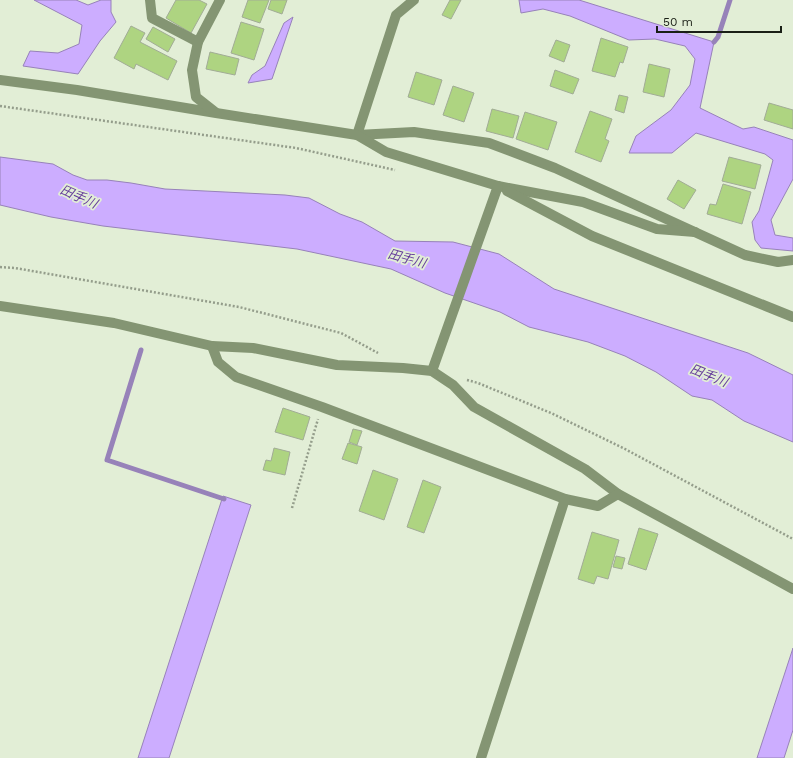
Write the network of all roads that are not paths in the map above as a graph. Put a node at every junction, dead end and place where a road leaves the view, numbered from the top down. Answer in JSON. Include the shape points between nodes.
{"nodes":[{"id":1,"x":150,"y":0,"type":"edge"},
{"id":2,"x":220,"y":0,"type":"edge"},
{"id":3,"x":414,"y":0,"type":"edge"},
{"id":4,"x":198,"y":42,"type":"junction"},
{"id":5,"x":0,"y":80,"type":"edge"},
{"id":6,"x":216,"y":113,"type":"junction"},
{"id":7,"x":357,"y":135,"type":"junction"},
{"id":8,"x":498,"y":186,"type":"junction"},
{"id":9,"x":694,"y":232,"type":"junction"},
{"id":10,"x":793,"y":260,"type":"edge"},
{"id":11,"x":0,"y":306,"type":"edge"},
{"id":12,"x":793,"y":317,"type":"edge"},
{"id":13,"x":212,"y":346,"type":"junction"},
{"id":14,"x":432,"y":371,"type":"junction"},
{"id":15,"x":618,"y":494,"type":"junction"},
{"id":16,"x":565,"y":499,"type":"junction"},
{"id":17,"x":793,"y":589,"type":"edge"},
{"id":18,"x":481,"y":758,"type":"edge"}],
"edges":[{"from":1,"to":4,"type":"street","via":[[152,18]]},
{"from":2,"to":4,"type":"street"},
{"from":3,"to":7,"type":"street","via":[[396,15]]},
{"from":4,"to":6,"type":"street","via":[[192,70],[196,97]]},
{"from":5,"to":6,"type":"street"},
{"from":6,"to":7,"type":"street"},
{"from":7,"to":8,"type":"street","via":[[386,152]]},
{"from":7,"to":9,"type":"street","via":[[414,132],[489,143],[555,168]]},
{"from":8,"to":9,"type":"street","via":[[583,202],[657,229]]},
{"from":8,"to":12,"type":"street","via":[[592,236]]},
{"from":8,"to":14,"type":"street"},
{"from":9,"to":10,"type":"street","via":[[745,255],[778,262]]},
{"from":11,"to":13,"type":"street","via":[[114,323]]},
{"from":13,"to":14,"type":"street","via":[[253,348],[336,365]]},
{"from":13,"to":16,"type":"street","via":[[218,362],[236,377]]},
{"from":14,"to":15,"type":"street","via":[[454,385],[474,407],[585,469]]},
{"from":15,"to":16,"type":"street","via":[[598,506]]},
{"from":15,"to":17,"type":"street"},
{"from":16,"to":18,"type":"street"}]}
